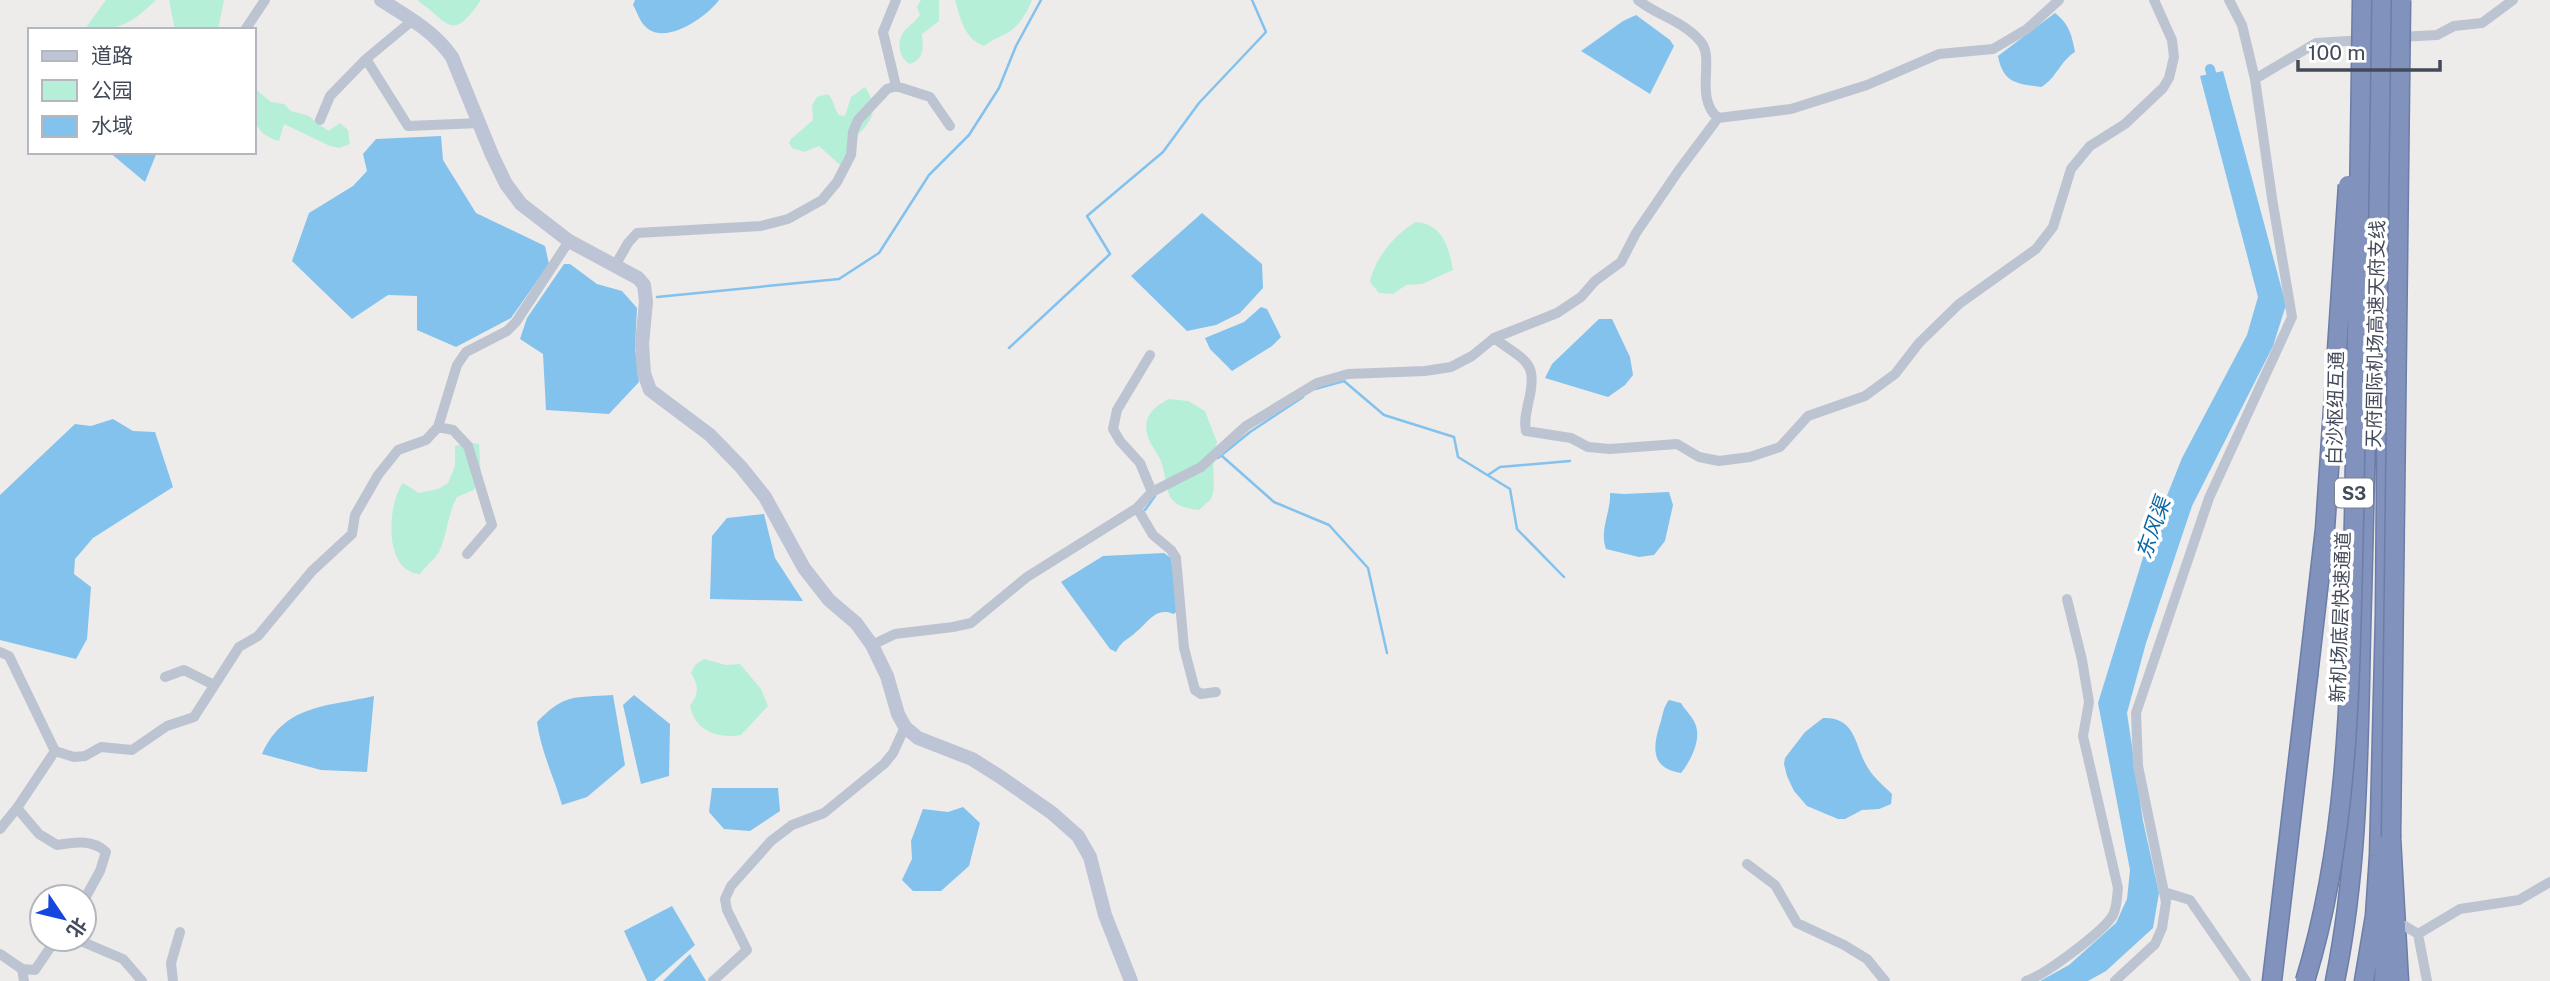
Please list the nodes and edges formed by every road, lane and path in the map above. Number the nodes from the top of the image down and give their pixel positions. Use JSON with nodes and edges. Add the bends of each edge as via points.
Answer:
{"nodes":[{"id":1,"x":265,"y":0,"type":"edge"},
{"id":2,"x":381,"y":0,"type":"edge"},
{"id":3,"x":897,"y":0,"type":"edge"},
{"id":4,"x":1638,"y":0,"type":"edge"},
{"id":5,"x":2059,"y":0,"type":"edge"},
{"id":6,"x":2154,"y":0,"type":"edge"},
{"id":7,"x":2229,"y":0,"type":"edge"},
{"id":8,"x":2361,"y":0,"type":"edge"},
{"id":9,"x":2374,"y":0,"type":"edge"},
{"id":10,"x":2390,"y":0,"type":"edge"},
{"id":11,"x":2401,"y":0,"type":"edge"},
{"id":12,"x":2514,"y":0,"type":"edge"},
{"id":13,"x":413,"y":20,"type":"junction"},
{"id":14,"x":245,"y":28,"type":"edge"},
{"id":15,"x":366,"y":59,"type":"junction"},
{"id":16,"x":2255,"y":79,"type":"junction"},
{"id":17,"x":896,"y":86,"type":"junction"},
{"id":18,"x":1718,"y":118,"type":"junction"},
{"id":19,"x":320,"y":120,"type":"dead end"},
{"id":20,"x":480,"y":123,"type":"junction"},
{"id":21,"x":950,"y":125,"type":"dead end"},
{"id":22,"x":569,"y":241,"type":"junction"},
{"id":23,"x":616,"y":264,"type":"junction"},
{"id":24,"x":1494,"y":338,"type":"junction"},
{"id":25,"x":1150,"y":355,"type":"dead end"},
{"id":26,"x":438,"y":427,"type":"junction"},
{"id":27,"x":1152,"y":492,"type":"junction"},
{"id":28,"x":1137,"y":508,"type":"junction"},
{"id":29,"x":467,"y":554,"type":"dead end"},
{"id":30,"x":2067,"y":599,"type":"dead end"},
{"id":31,"x":872,"y":645,"type":"junction"},
{"id":32,"x":0,"y":652,"type":"edge"},
{"id":33,"x":164,"y":677,"type":"dead end"},
{"id":34,"x":214,"y":685,"type":"junction"},
{"id":35,"x":1216,"y":692,"type":"dead end"},
{"id":36,"x":905,"y":727,"type":"junction"},
{"id":37,"x":55,"y":751,"type":"junction"},
{"id":38,"x":18,"y":808,"type":"junction"},
{"id":39,"x":0,"y":829,"type":"edge"},
{"id":40,"x":2391,"y":837,"type":"junction"},
{"id":41,"x":1746,"y":864,"type":"dead end"},
{"id":42,"x":2550,"y":882,"type":"edge"},
{"id":43,"x":93,"y":883,"type":"edge"},
{"id":44,"x":2164,"y":892,"type":"junction"},
{"id":45,"x":2405,"y":926,"type":"dead end"},
{"id":46,"x":180,"y":932,"type":"dead end"},
{"id":47,"x":2418,"y":934,"type":"junction"},
{"id":48,"x":98,"y":949,"type":"edge"},
{"id":49,"x":47,"y":953,"type":"edge"},
{"id":50,"x":0,"y":954,"type":"edge"},
{"id":51,"x":22,"y":969,"type":"junction"},
{"id":52,"x":24,"y":981,"type":"edge"},
{"id":53,"x":142,"y":981,"type":"edge"},
{"id":54,"x":173,"y":981,"type":"edge"},
{"id":55,"x":713,"y":981,"type":"edge"},
{"id":56,"x":1132,"y":981,"type":"edge"},
{"id":57,"x":1885,"y":981,"type":"edge"},
{"id":58,"x":2026,"y":981,"type":"edge"},
{"id":59,"x":2115,"y":981,"type":"edge"},
{"id":60,"x":2246,"y":981,"type":"edge"},
{"id":61,"x":2272,"y":981,"type":"edge"},
{"id":62,"x":2305,"y":981,"type":"edge"},
{"id":63,"x":2335,"y":981,"type":"edge"},
{"id":64,"x":2364,"y":981,"type":"edge"},
{"id":65,"x":2384,"y":981,"type":"edge"},
{"id":66,"x":2399,"y":981,"type":"edge"},
{"id":67,"x":2427,"y":981,"type":"edge"}],
"edges":[{"from":1,"to":14,"type":"street"},
{"from":2,"to":13,"type":"street"},
{"from":3,"to":17,"type":"street","via":[[883,32]]},
{"from":4,"to":18,"type":"street","via":[[1674,18],[1703,43],[1705,88],[1711,112]]},
{"from":5,"to":18,"type":"street","via":[[2027,29],[1993,49],[1939,54],[1867,85],[1791,108]]},
{"from":6,"to":24,"type":"street","via":[[2172,40],[2169,78],[2125,124],[2090,146],[2071,169],[2053,227],[2035,249],[1959,304],[1895,374],[1865,396],[1808,416],[1780,447],[1718,461],[1699,457],[1677,444],[1610,449],[1526,431],[1532,370]]},
{"from":7,"to":16,"type":"street","via":[[2242,25]]},
{"from":8,"to":61,"type":"highway","bridge":true,"via":[[2325,529]]},
{"from":8,"to":62,"type":"highway","name":"白沙枢纽互通","number":"S3","bridge":true,"via":[[2351,671],[2342,800]]},
{"from":9,"to":63,"type":"highway","name":"新机场底层快速通道","via":[[2371,288],[2355,824]]},
{"from":10,"to":64,"type":"highway","via":[[2379,856]]},
{"from":11,"to":40,"type":"highway","name":"天府国际机场高速天府支线","number":"S3","bridge":true},
{"from":12,"to":16,"type":"street","via":[[2482,23],[2454,26],[2437,35],[2316,43]]},
{"from":13,"to":15,"type":"street"},
{"from":13,"to":20,"type":"street","via":[[431,32],[452,57]]},
{"from":15,"to":19,"type":"street","via":[[330,96]]},
{"from":15,"to":20,"type":"street","via":[[408,126]]},
{"from":16,"to":44,"type":"street","via":[[2292,317],[2209,498],[2136,713],[2138,766]]},
{"from":17,"to":21,"type":"street","via":[[930,97]]},
{"from":17,"to":23,"type":"street","via":[[887,89],[858,120],[851,155],[822,200],[788,219],[761,226],[637,233]]},
{"from":18,"to":24,"type":"street","via":[[1620,262],[1557,313]]},
{"from":20,"to":22,"type":"street","via":[[506,184],[522,205]]},
{"from":22,"to":23,"type":"street"},
{"from":22,"to":26,"type":"street","via":[[516,322],[466,352],[457,365]]},
{"from":23,"to":31,"type":"street","via":[[644,285],[643,373],[650,390],[710,435],[741,467],[765,497],[804,568]]},
{"from":24,"to":27,"type":"street","via":[[1451,367],[1348,374],[1317,383],[1246,426],[1201,467]]},
{"from":25,"to":27,"type":"street","via":[[1117,410],[1113,429],[1140,463]]},
{"from":26,"to":29,"type":"street","via":[[453,430],[468,446],[492,525]]},
{"from":26,"to":34,"type":"street","via":[[426,440],[398,450],[355,514],[352,534],[312,571],[258,636],[239,647]]},
{"from":27,"to":28,"type":"street"},
{"from":28,"to":31,"type":"street","via":[[1027,578],[971,623],[895,634]]},
{"from":28,"to":35,"type":"street","via":[[1153,535],[1176,558],[1184,648],[1195,690]]},
{"from":30,"to":58,"type":"street","via":[[2089,702],[2083,736],[2118,888],[2117,901],[2108,922],[2056,964]]},
{"from":31,"to":36,"type":"street"},
{"from":32,"to":37,"type":"street","via":[[9,656]]},
{"from":33,"to":34,"type":"street","via":[[184,670]]},
{"from":34,"to":37,"type":"street","via":[[194,717],[167,726],[132,750],[101,747],[74,757]]},
{"from":36,"to":55,"type":"street","via":[[884,764],[824,813],[792,825],[771,841],[731,886],[724,899],[726,910],[747,950]]},
{"from":36,"to":56,"type":"street","via":[[918,738],[972,759],[999,776],[1078,836],[1090,857],[1105,915]]},
{"from":37,"to":38,"type":"street"},
{"from":38,"to":39,"type":"street"},
{"from":38,"to":43,"type":"street","via":[[39,834],[57,845],[79,841],[102,848],[106,852]]},
{"from":40,"to":65,"type":"highway","number":"S3"},
{"from":40,"to":66,"type":"highway"},
{"from":41,"to":57,"type":"street","via":[[1775,885],[1797,923],[1867,959]]},
{"from":42,"to":47,"type":"street","via":[[2519,900],[2460,909]]},
{"from":44,"to":59,"type":"street","via":[[2162,928],[2155,944]]},
{"from":44,"to":60,"type":"street","via":[[2190,900]]},
{"from":45,"to":47,"type":"street"},
{"from":46,"to":54,"type":"street","via":[[171,963]]},
{"from":47,"to":67,"type":"street"},
{"from":48,"to":53,"type":"street","via":[[122,959]]},
{"from":49,"to":51,"type":"street","via":[[35,970]]},
{"from":50,"to":51,"type":"street"},
{"from":51,"to":52,"type":"street"}]}
